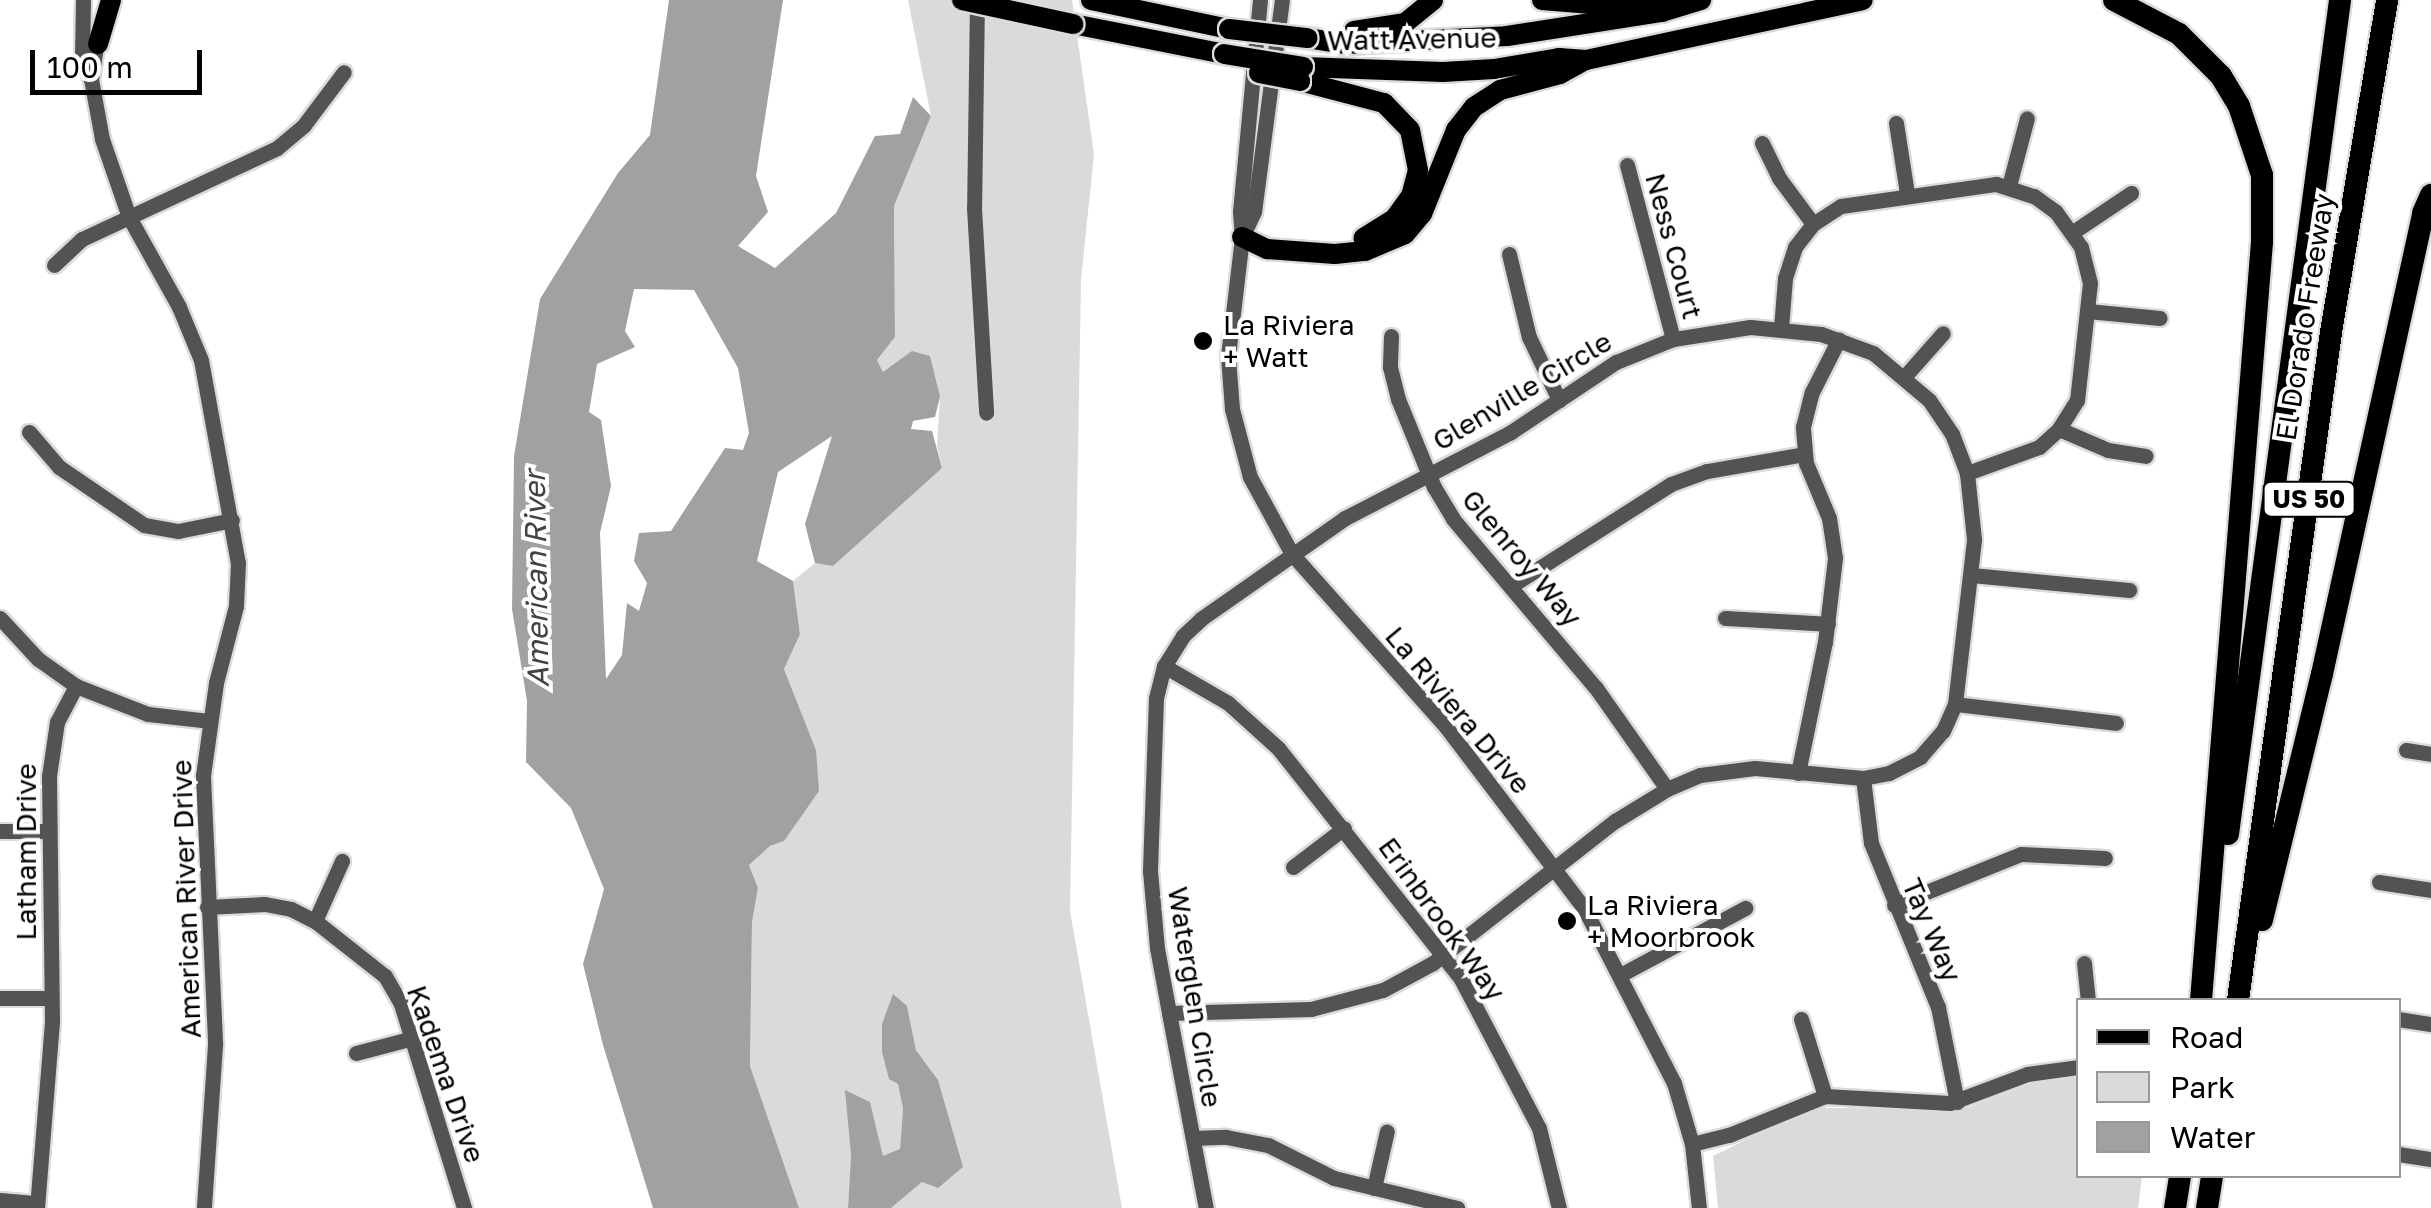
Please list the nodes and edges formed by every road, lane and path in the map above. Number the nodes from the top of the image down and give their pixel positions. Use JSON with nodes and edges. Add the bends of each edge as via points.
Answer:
{"nodes":[{"id":1,"x":83,"y":0,"type":"edge"},
{"id":2,"x":101,"y":0,"type":"edge"},
{"id":3,"x":111,"y":0,"type":"edge"},
{"id":4,"x":962,"y":0,"type":"edge"},
{"id":5,"x":977,"y":0,"type":"edge"},
{"id":6,"x":1091,"y":0,"type":"edge"},
{"id":7,"x":1260,"y":0,"type":"edge"},
{"id":8,"x":1282,"y":0,"type":"edge"},
{"id":9,"x":1433,"y":0,"type":"edge"},
{"id":10,"x":1542,"y":0,"type":"edge"},
{"id":11,"x":1670,"y":0,"type":"edge"},
{"id":12,"x":1701,"y":0,"type":"edge"},
{"id":13,"x":1863,"y":0,"type":"edge"},
{"id":14,"x":2114,"y":0,"type":"edge"},
{"id":15,"x":2340,"y":0,"type":"edge"},
{"id":16,"x":2387,"y":0,"type":"edge"},
{"id":17,"x":1308,"y":38,"type":"junction"},
{"id":18,"x":98,"y":44,"type":"junction"},
{"id":19,"x":1586,"y":60,"type":"junction"},
{"id":20,"x":344,"y":72,"type":"dead end"},
{"id":21,"x":1302,"y":74,"type":"junction"},
{"id":22,"x":91,"y":79,"type":"junction"},
{"id":23,"x":2027,"y":118,"type":"dead end"},
{"id":24,"x":1896,"y":123,"type":"dead end"},
{"id":25,"x":1762,"y":143,"type":"dead end"},
{"id":26,"x":1627,"y":165,"type":"dead end"},
{"id":27,"x":2009,"y":186,"type":"junction"},
{"id":28,"x":1907,"y":193,"type":"junction"},
{"id":29,"x":2131,"y":193,"type":"dead end"},
{"id":30,"x":2431,"y":195,"type":"edge"},
{"id":31,"x":129,"y":218,"type":"junction"},
{"id":32,"x":1813,"y":224,"type":"junction"},
{"id":33,"x":2073,"y":232,"type":"junction"},
{"id":34,"x":1242,"y":237,"type":"junction"},
{"id":35,"x":1510,"y":254,"type":"dead end"},
{"id":36,"x":54,"y":264,"type":"dead end"},
{"id":37,"x":2088,"y":312,"type":"junction"},
{"id":38,"x":2160,"y":318,"type":"dead end"},
{"id":39,"x":1781,"y":328,"type":"junction"},
{"id":40,"x":1943,"y":333,"type":"dead end"},
{"id":41,"x":1391,"y":336,"type":"dead end"},
{"id":42,"x":1673,"y":339,"type":"junction"},
{"id":43,"x":1840,"y":339,"type":"junction"},
{"id":44,"x":1905,"y":376,"type":"junction"},
{"id":45,"x":1559,"y":400,"type":"junction"},
{"id":46,"x":986,"y":413,"type":"dead end"},
{"id":47,"x":2060,"y":430,"type":"junction"},
{"id":48,"x":29,"y":432,"type":"dead end"},
{"id":49,"x":1804,"y":454,"type":"junction"},
{"id":50,"x":2146,"y":456,"type":"dead end"},
{"id":51,"x":1968,"y":473,"type":"junction"},
{"id":52,"x":1429,"y":474,"type":"junction"},
{"id":53,"x":232,"y":520,"type":"junction"},
{"id":54,"x":1292,"y":554,"type":"junction"},
{"id":55,"x":1971,"y":574,"type":"junction"},
{"id":56,"x":1511,"y":586,"type":"junction"},
{"id":57,"x":2129,"y":590,"type":"dead end"},
{"id":58,"x":0,"y":618,"type":"edge"},
{"id":59,"x":1725,"y":618,"type":"dead end"},
{"id":60,"x":1828,"y":624,"type":"junction"},
{"id":61,"x":1164,"y":666,"type":"junction"},
{"id":62,"x":76,"y":686,"type":"junction"},
{"id":63,"x":1955,"y":704,"type":"junction"},
{"id":64,"x":209,"y":720,"type":"junction"},
{"id":65,"x":2116,"y":723,"type":"dead end"},
{"id":66,"x":2406,"y":750,"type":"dead end"},
{"id":67,"x":2431,"y":754,"type":"edge"},
{"id":68,"x":1798,"y":772,"type":"junction"},
{"id":69,"x":1863,"y":778,"type":"junction"},
{"id":70,"x":1667,"y":789,"type":"junction"},
{"id":71,"x":1344,"y":828,"type":"junction"},
{"id":72,"x":47,"y":831,"type":"junction"},
{"id":73,"x":0,"y":832,"type":"edge"},
{"id":74,"x":2105,"y":858,"type":"dead end"},
{"id":75,"x":342,"y":862,"type":"dead end"},
{"id":76,"x":1293,"y":867,"type":"dead end"},
{"id":77,"x":1554,"y":868,"type":"junction"},
{"id":78,"x":2378,"y":882,"type":"dead end"},
{"id":79,"x":2431,"y":890,"type":"edge"},
{"id":80,"x":1894,"y":905,"type":"junction"},
{"id":81,"x":208,"y":907,"type":"junction"},
{"id":82,"x":1745,"y":908,"type":"dead end"},
{"id":83,"x":315,"y":921,"type":"junction"},
{"id":84,"x":1444,"y":955,"type":"junction"},
{"id":85,"x":2084,"y":962,"type":"dead end"},
{"id":86,"x":1622,"y":974,"type":"junction"},
{"id":87,"x":0,"y":998,"type":"edge"},
{"id":88,"x":52,"y":998,"type":"junction"},
{"id":89,"x":2088,"y":998,"type":"edge"},
{"id":90,"x":2203,"y":998,"type":"edge"},
{"id":91,"x":2203,"y":998,"type":"edge"},
{"id":92,"x":2238,"y":998,"type":"edge"},
{"id":93,"x":2239,"y":998,"type":"edge"},
{"id":94,"x":1169,"y":1013,"type":"junction"},
{"id":95,"x":2401,"y":1019,"type":"edge"},
{"id":96,"x":1801,"y":1020,"type":"dead end"},
{"id":97,"x":2431,"y":1024,"type":"edge"},
{"id":98,"x":409,"y":1039,"type":"junction"},
{"id":99,"x":356,"y":1053,"type":"dead end"},
{"id":100,"x":2076,"y":1067,"type":"edge"},
{"id":101,"x":1826,"y":1096,"type":"junction"},
{"id":102,"x":1957,"y":1102,"type":"junction"},
{"id":103,"x":1387,"y":1132,"type":"dead end"},
{"id":104,"x":1193,"y":1138,"type":"junction"},
{"id":105,"x":1692,"y":1144,"type":"junction"},
{"id":106,"x":2401,"y":1154,"type":"edge"},
{"id":107,"x":2431,"y":1159,"type":"edge"},
{"id":108,"x":2180,"y":1178,"type":"edge"},
{"id":109,"x":2212,"y":1178,"type":"edge"},
{"id":110,"x":1374,"y":1188,"type":"junction"},
{"id":111,"x":0,"y":1200,"type":"edge"},
{"id":112,"x":37,"y":1206,"type":"edge"},
{"id":113,"x":204,"y":1208,"type":"edge"},
{"id":114,"x":464,"y":1208,"type":"edge"},
{"id":115,"x":1206,"y":1208,"type":"edge"},
{"id":116,"x":1457,"y":1208,"type":"edge"},
{"id":117,"x":1558,"y":1208,"type":"edge"},
{"id":118,"x":1700,"y":1208,"type":"edge"},
{"id":119,"x":2175,"y":1208,"type":"edge"},
{"id":120,"x":2207,"y":1208,"type":"edge"}],
"edges":[{"from":1,"to":22,"type":"street","name":"American River Drive","via":[[82,58]]},
{"from":2,"to":18,"type":"street","name":"American River Drive"},
{"from":3,"to":18,"type":"main road"},
{"from":4,"to":21,"type":"main road","bridge":true},
{"from":5,"to":46,"type":"street","via":[[974,208]]},
{"from":6,"to":17,"type":"main road","name":"Watt Avenue","bridge":true},
{"from":7,"to":34,"type":"street","name":"La Riviera Drive"},
{"from":8,"to":34,"type":"street","name":"La Riviera Drive","via":[[1254,212]]},
{"from":9,"to":17,"type":"main road","via":[[1405,23]]},
{"from":10,"to":11,"type":"main road"},
{"from":12,"to":17,"type":"main road","name":"Watt Avenue","via":[[1508,36],[1346,44]]},
{"from":13,"to":19,"type":"main road","name":"Watt Avenue"},
{"from":14,"to":90,"type":"highway","via":[[2180,34],[2221,76],[2254,141],[2262,175]]},
{"from":15,"to":91,"type":"highway","name":"El Dorado Freeway","number":"US 50"},
{"from":16,"to":92,"type":"highway","name":"El Dorado Freeway","number":"US 50","via":[[2331,332]]},
{"from":18,"to":22,"type":"street","name":"American River Drive"},
{"from":19,"to":21,"type":"main road","name":"Watt Avenue"},
{"from":19,"to":34,"type":"main road","via":[[1500,90],[1474,107],[1456,130],[1422,214],[1405,234],[1365,251],[1335,254],[1267,249]]},
{"from":20,"to":31,"type":"street","via":[[304,125],[277,148]]},
{"from":21,"to":34,"type":"main road","via":[[1384,104],[1398,116],[1416,150],[1416,184],[1404,209],[1372,236],[1328,243]]},
{"from":22,"to":31,"type":"street","name":"American River Drive","via":[[102,139]]},
{"from":23,"to":27,"type":"street"},
{"from":24,"to":28,"type":"street"},
{"from":25,"to":32,"type":"street"},
{"from":26,"to":42,"type":"street","name":"Ness Court"},
{"from":27,"to":28,"type":"street","via":[[1978,183]]},
{"from":27,"to":33,"type":"street","via":[[2042,201]]},
{"from":28,"to":32,"type":"street","via":[[1841,206]]},
{"from":29,"to":33,"type":"street"},
{"from":30,"to":93,"type":"highway","via":[[2278,864]]},
{"from":31,"to":36,"type":"street","via":[[74,244]]},
{"from":31,"to":53,"type":"street","name":"American River Drive","via":[[201,360]]},
{"from":32,"to":39,"type":"street","via":[[1788,262]]},
{"from":33,"to":37,"type":"street","via":[[2087,264]]},
{"from":34,"to":54,"type":"street","name":"La Riviera Drive","via":[[1228,357],[1232,409],[1257,494]]},
{"from":35,"to":45,"type":"street","via":[[1529,336]]},
{"from":37,"to":38,"type":"street"},
{"from":37,"to":47,"type":"street","via":[[2076,400]]},
{"from":39,"to":42,"type":"street","name":"Glenville Circle"},
{"from":39,"to":43,"type":"street","name":"Glenville Circle"},
{"from":40,"to":44,"type":"street"},
{"from":41,"to":52,"type":"street","name":"Glenroy Way","via":[[1392,382]]},
{"from":42,"to":45,"type":"street","name":"Glenville Circle","via":[[1616,362]]},
{"from":43,"to":44,"type":"street","name":"Glenville Circle"},
{"from":43,"to":49,"type":"street","via":[[1809,400]]},
{"from":44,"to":51,"type":"street","name":"Glenville Circle","via":[[1941,416]]},
{"from":45,"to":52,"type":"street","name":"Glenville Circle"},
{"from":47,"to":50,"type":"street","via":[[2108,450]]},
{"from":47,"to":51,"type":"street","via":[[2023,454]]},
{"from":48,"to":53,"type":"street","via":[[59,468],[144,526],[178,531]]},
{"from":49,"to":56,"type":"street","via":[[1671,484]]},
{"from":49,"to":60,"type":"street","via":[[1834,538]]},
{"from":51,"to":55,"type":"street","name":"Glenville Circle","via":[[1975,518]]},
{"from":52,"to":54,"type":"street","name":"Glenville Circle"},
{"from":52,"to":56,"type":"street","name":"Glenroy Way","via":[[1453,519]]},
{"from":53,"to":64,"type":"street","name":"American River Drive","via":[[236,606]]},
{"from":54,"to":61,"type":"street","name":"Waterglen Circle","via":[[1194,624]]},
{"from":54,"to":77,"type":"street","name":"La Riviera Drive","via":[[1446,728]]},
{"from":55,"to":57,"type":"street"},
{"from":55,"to":63,"type":"street","name":"Glenville Circle"},
{"from":56,"to":70,"type":"street","name":"Glenroy Way","via":[[1596,688]]},
{"from":58,"to":62,"type":"street","via":[[38,659]]},
{"from":59,"to":60,"type":"street"},
{"from":60,"to":68,"type":"street"},
{"from":61,"to":71,"type":"street","name":"Erinbrook Way","via":[[1248,720]]},
{"from":61,"to":94,"type":"street","name":"Waterglen Circle","via":[[1156,698],[1150,871]]},
{"from":62,"to":64,"type":"street","via":[[148,714]]},
{"from":62,"to":72,"type":"street","name":"Latham Drive","via":[[52,740]]},
{"from":63,"to":65,"type":"street"},
{"from":63,"to":69,"type":"street","name":"Glenville Circle","via":[[1920,757]]},
{"from":64,"to":81,"type":"street","name":"American River Drive","via":[[203,814]]},
{"from":66,"to":67,"type":"street"},
{"from":68,"to":69,"type":"street","name":"Glenville Circle"},
{"from":68,"to":70,"type":"street","name":"Glenville Circle","via":[[1718,771]]},
{"from":69,"to":80,"type":"street","name":"Tay Way","via":[[1871,843]]},
{"from":70,"to":77,"type":"street","name":"Glenville Circle"},
{"from":71,"to":76,"type":"street","name":"Erinbrook Way"},
{"from":71,"to":84,"type":"street","name":"Erinbrook Way"},
{"from":72,"to":73,"type":"street"},
{"from":72,"to":88,"type":"street","name":"Latham Drive"},
{"from":74,"to":80,"type":"street","via":[[2021,854]]},
{"from":75,"to":83,"type":"street"},
{"from":77,"to":84,"type":"street","name":"Glenville Circle"},
{"from":77,"to":86,"type":"street","name":"La Riviera Drive"},
{"from":78,"to":79,"type":"street"},
{"from":80,"to":102,"type":"street","name":"Tay Way","via":[[1938,1008]]},
{"from":81,"to":83,"type":"street","name":"Kadema Drive","via":[[265,904]]},
{"from":81,"to":113,"type":"street","name":"American River Drive","via":[[215,1074]]},
{"from":82,"to":86,"type":"street"},
{"from":83,"to":98,"type":"street","name":"Kadema Drive","via":[[385,976]]},
{"from":84,"to":94,"type":"street","name":"Glenville Circle","via":[[1396,984],[1338,1004]]},
{"from":84,"to":117,"type":"street","name":"Erinbrook Way","via":[[1524,1095],[1547,1152]]},
{"from":85,"to":89,"type":"street"},
{"from":86,"to":105,"type":"street","name":"La Riviera Drive","via":[[1668,1066]]},
{"from":87,"to":88,"type":"street"},
{"from":88,"to":112,"type":"street","name":"Latham Drive"},
{"from":94,"to":104,"type":"street","name":"Waterglen Circle"},
{"from":95,"to":97,"type":"street"},
{"from":96,"to":101,"type":"street"},
{"from":98,"to":99,"type":"street"},
{"from":98,"to":114,"type":"street","name":"Kadema Drive"},
{"from":100,"to":102,"type":"street","via":[[2027,1074]]},
{"from":101,"to":102,"type":"street"},
{"from":101,"to":105,"type":"street"},
{"from":103,"to":110,"type":"street"},
{"from":104,"to":110,"type":"street","via":[[1268,1144],[1334,1178]]},
{"from":104,"to":115,"type":"street","name":"Waterglen Circle"},
{"from":105,"to":118,"type":"street","name":"La Riviera Drive"},
{"from":106,"to":107,"type":"street"},
{"from":108,"to":119,"type":"highway"},
{"from":109,"to":120,"type":"highway"},
{"from":110,"to":116,"type":"street"},
{"from":111,"to":112,"type":"street","name":"Latham Drive"}]}
